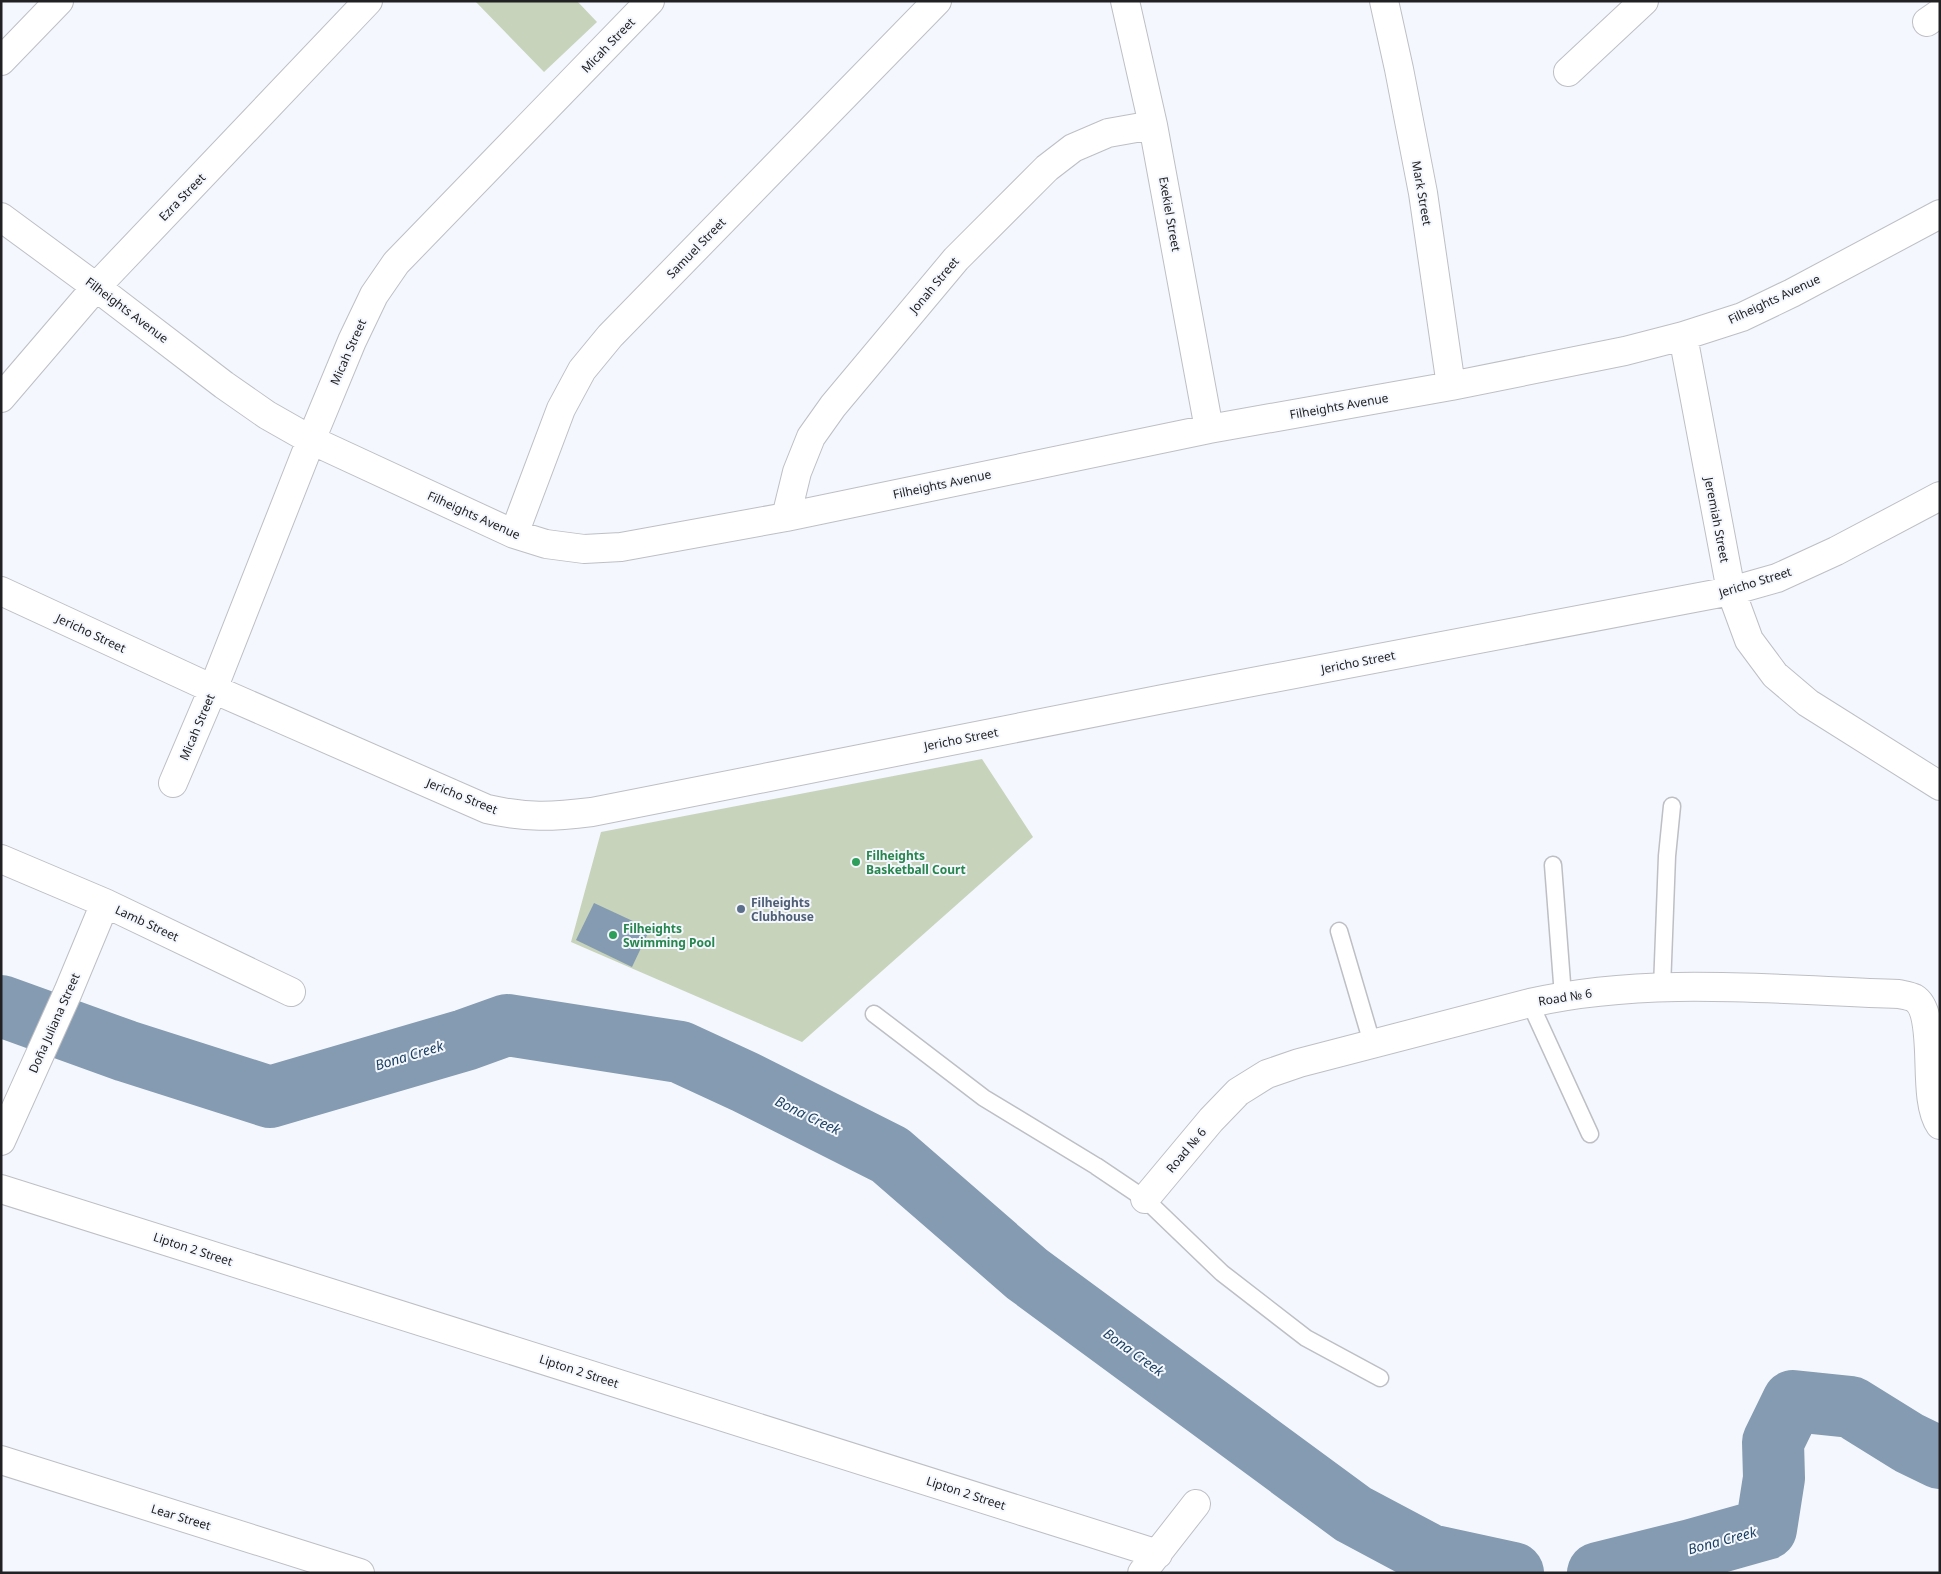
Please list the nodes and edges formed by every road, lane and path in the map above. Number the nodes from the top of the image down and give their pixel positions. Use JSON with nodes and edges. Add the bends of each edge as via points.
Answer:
{"nodes":[{"id":1,"x":59,"y":1,"type":"edge"},
{"id":2,"x":368,"y":1,"type":"edge"},
{"id":3,"x":650,"y":1,"type":"edge"},
{"id":4,"x":937,"y":1,"type":"edge"},
{"id":5,"x":1124,"y":1,"type":"edge"},
{"id":6,"x":1384,"y":1,"type":"edge"},
{"id":7,"x":1644,"y":1,"type":"edge"},
{"id":8,"x":1,"y":60,"type":"edge"},
{"id":9,"x":1568,"y":72,"type":"dead end"},
{"id":10,"x":1153,"y":125,"type":"junction"},
{"id":11,"x":1940,"y":214,"type":"edge"},
{"id":12,"x":1,"y":218,"type":"edge"},
{"id":13,"x":96,"y":287,"type":"junction"},
{"id":14,"x":1683,"y":336,"type":"junction"},
{"id":15,"x":1451,"y":386,"type":"junction"},
{"id":16,"x":1,"y":398,"type":"edge"},
{"id":17,"x":1209,"y":429,"type":"junction"},
{"id":18,"x":311,"y":440,"type":"junction"},
{"id":19,"x":1940,"y":496,"type":"edge"},
{"id":20,"x":786,"y":517,"type":"junction"},
{"id":21,"x":514,"y":534,"type":"junction"},
{"id":22,"x":1,"y":591,"type":"edge"},
{"id":23,"x":1731,"y":591,"type":"junction"},
{"id":24,"x":213,"y":689,"type":"junction"},
{"id":25,"x":173,"y":783,"type":"dead end"},
{"id":26,"x":1940,"y":786,"type":"edge"},
{"id":27,"x":1672,"y":806,"type":"dead end"},
{"id":28,"x":1,"y":859,"type":"edge"},
{"id":29,"x":1553,"y":864,"type":"dead end"},
{"id":30,"x":105,"y":903,"type":"junction"},
{"id":31,"x":1340,"y":931,"type":"dead end"},
{"id":32,"x":1662,"y":988,"type":"junction"},
{"id":33,"x":291,"y":992,"type":"dead end"},
{"id":34,"x":1563,"y":996,"type":"junction"},
{"id":35,"x":1530,"y":1003,"type":"junction"},
{"id":36,"x":874,"y":1014,"type":"dead end"},
{"id":37,"x":1372,"y":1043,"type":"junction"},
{"id":38,"x":1940,"y":1125,"type":"edge"},
{"id":39,"x":1590,"y":1134,"type":"dead end"},
{"id":40,"x":1,"y":1141,"type":"edge"},
{"id":41,"x":1,"y":1189,"type":"edge"},
{"id":42,"x":1145,"y":1198,"type":"junction"},
{"id":43,"x":1380,"y":1378,"type":"dead end"},
{"id":44,"x":1,"y":1460,"type":"edge"},
{"id":45,"x":1196,"y":1504,"type":"dead end"},
{"id":46,"x":1150,"y":1563,"type":"edge"},
{"id":47,"x":360,"y":1573,"type":"edge"}],
"edges":[{"from":1,"to":8,"type":"street"},
{"from":2,"to":13,"type":"street","name":"Ezra Street"},
{"from":3,"to":18,"type":"street","name":"Micah Street","via":[[396,263],[370,303]]},
{"from":4,"to":21,"type":"street","name":"Samuel Street","via":[[610,336],[582,370],[561,409]]},
{"from":5,"to":10,"type":"street","name":"Exekiel Street"},
{"from":6,"to":15,"type":"street","name":"Mark Street","via":[[1423,192]]},
{"from":7,"to":9,"type":"street"},
{"from":10,"to":17,"type":"street","name":"Exekiel Street"},
{"from":10,"to":20,"type":"street","name":"Jonah Street","via":[[1108,133],[1073,148],[1047,168],[956,259],[833,406],[811,437],[797,472]]},
{"from":11,"to":14,"type":"street","name":"Filheights Avenue","via":[[1742,317]]},
{"from":12,"to":13,"type":"street","name":"Filheights Avenue"},
{"from":13,"to":16,"type":"street","name":"Ezra Street"},
{"from":13,"to":18,"type":"street","name":"Filheights Avenue","via":[[267,415]]},
{"from":14,"to":15,"type":"street","name":"Filheights Avenue"},
{"from":14,"to":23,"type":"street","name":"Jeremiah Street"},
{"from":15,"to":17,"type":"street","name":"Filheights Avenue"},
{"from":17,"to":20,"type":"street","name":"Filheights Avenue"},
{"from":18,"to":21,"type":"street","name":"Filheights Avenue"},
{"from":18,"to":24,"type":"street","name":"Micah Street"},
{"from":19,"to":23,"type":"street","name":"Jericho Street","via":[[1777,578]]},
{"from":20,"to":21,"type":"street","name":"Filheights Avenue","via":[[621,547],[584,549],[546,544]]},
{"from":22,"to":24,"type":"street","name":"Jericho Street"},
{"from":23,"to":24,"type":"street","name":"Jericho Street","via":[[592,812],[552,817],[515,815],[487,809]]},
{"from":23,"to":26,"type":"street","name":"Jeremiah Street","via":[[1749,640],[1775,675],[1808,703]]},
{"from":24,"to":25,"type":"street","name":"Micah Street"},
{"from":27,"to":32,"type":"lane"},
{"from":28,"to":30,"type":"street","name":"Lamb Street"},
{"from":29,"to":34,"type":"lane"},
{"from":30,"to":33,"type":"street","name":"Lamb Street"},
{"from":30,"to":40,"type":"street","name":"Doña Juliana Street"},
{"from":31,"to":37,"type":"lane"},
{"from":32,"to":34,"type":"street","name":"Road № 6"},
{"from":32,"to":38,"type":"street","name":"Road № 6","via":[[1899,994],[1914,998],[1923,1007],[1927,1021],[1932,1106]]},
{"from":34,"to":35,"type":"street","name":"Road № 6"},
{"from":35,"to":37,"type":"street","name":"Road № 6"},
{"from":35,"to":39,"type":"lane"},
{"from":36,"to":42,"type":"lane","via":[[984,1098]]},
{"from":37,"to":42,"type":"street","name":"Road № 6","via":[[1267,1074],[1238,1092]]},
{"from":41,"to":46,"type":"street","name":"Lipton 2 Street"},
{"from":42,"to":43,"type":"lane","via":[[1222,1273],[1306,1338]]},
{"from":44,"to":47,"type":"street","name":"Lear Street"},
{"from":45,"to":46,"type":"street"}]}
